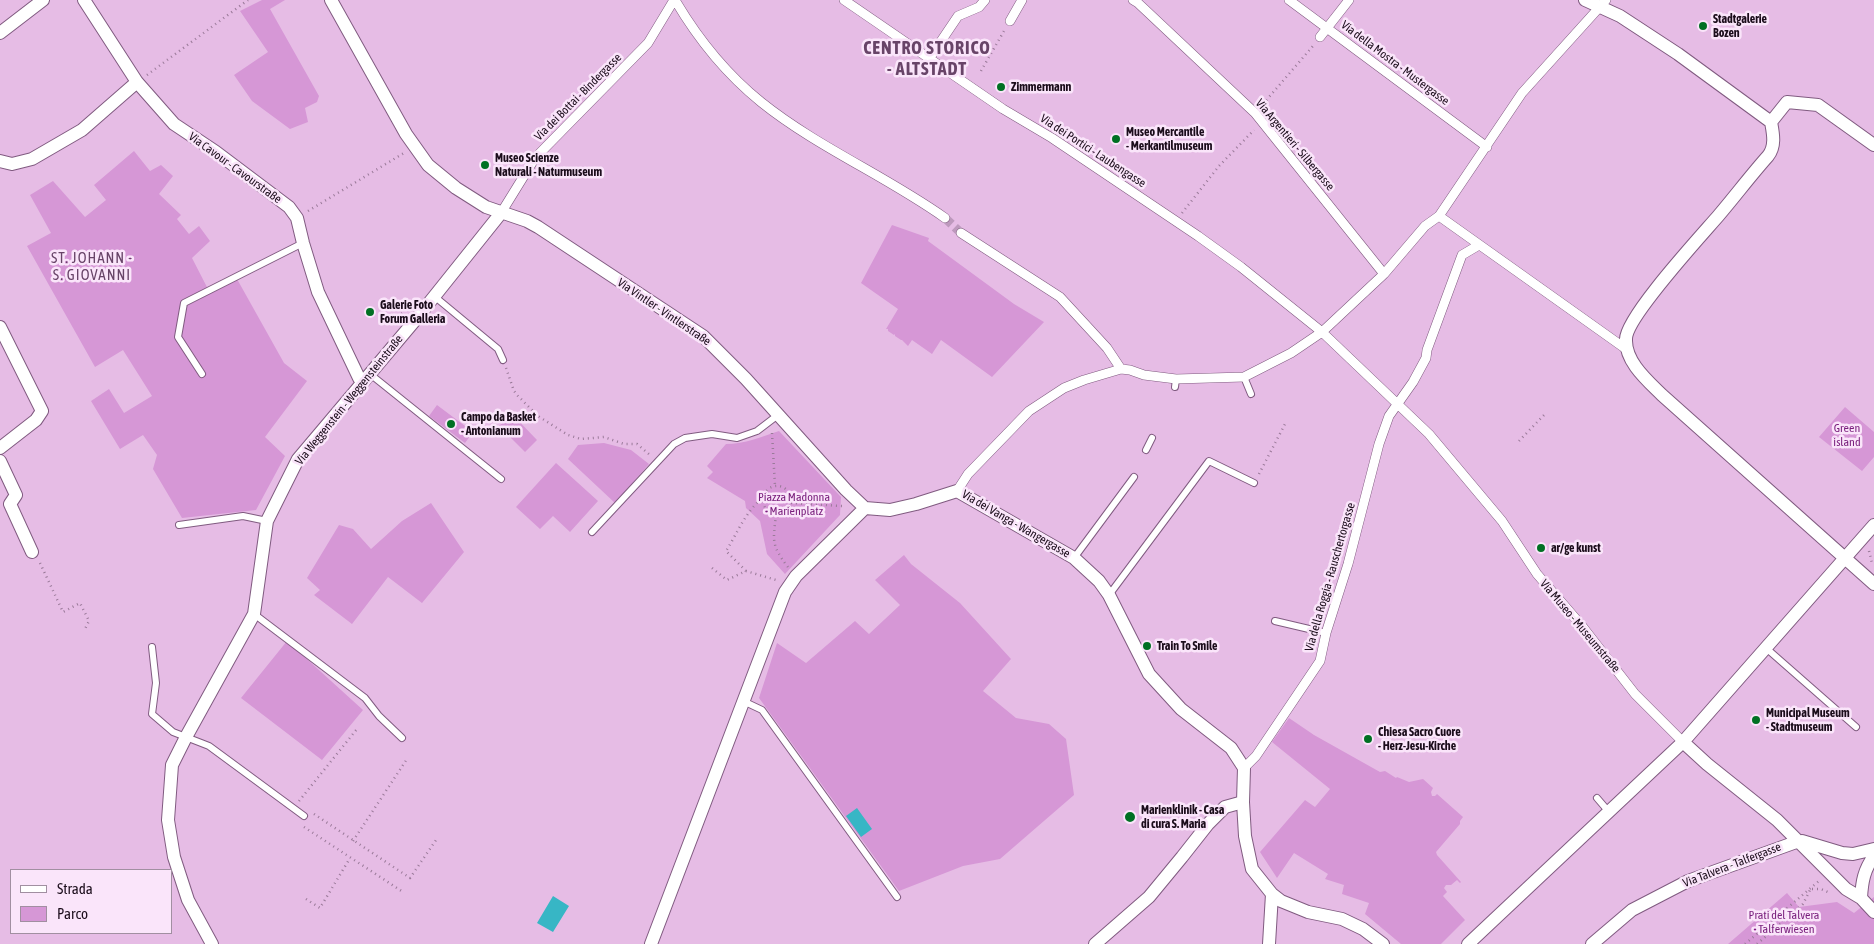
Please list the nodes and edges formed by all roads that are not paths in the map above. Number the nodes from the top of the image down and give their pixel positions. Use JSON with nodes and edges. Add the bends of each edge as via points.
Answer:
{"nodes":[{"id":1,"x":43,"y":0,"type":"edge"},
{"id":2,"x":84,"y":0,"type":"edge"},
{"id":3,"x":330,"y":0,"type":"edge"},
{"id":4,"x":674,"y":0,"type":"edge"},
{"id":5,"x":844,"y":0,"type":"edge"},
{"id":6,"x":986,"y":0,"type":"edge"},
{"id":7,"x":1022,"y":0,"type":"edge"},
{"id":8,"x":1289,"y":0,"type":"edge"},
{"id":9,"x":1350,"y":0,"type":"edge"},
{"id":10,"x":1585,"y":0,"type":"edge"},
{"id":11,"x":1137,"y":1,"type":"edge"},
{"id":12,"x":1603,"y":4,"type":"edge"},
{"id":13,"x":1010,"y":21,"type":"road end"},
{"id":14,"x":1327,"y":28,"type":"junction"},
{"id":15,"x":0,"y":33,"type":"edge"},
{"id":16,"x":1320,"y":37,"type":"road end"},
{"id":17,"x":929,"y":59,"type":"junction"},
{"id":18,"x":137,"y":82,"type":"junction"},
{"id":19,"x":1771,"y":122,"type":"junction"},
{"id":20,"x":1874,"y":145,"type":"edge"},
{"id":21,"x":1486,"y":147,"type":"junction"},
{"id":22,"x":0,"y":161,"type":"edge"},
{"id":23,"x":501,"y":213,"type":"junction"},
{"id":24,"x":1439,"y":216,"type":"junction"},
{"id":25,"x":945,"y":218,"type":"tunnel mouth"},
{"id":26,"x":961,"y":233,"type":"tunnel mouth"},
{"id":27,"x":303,"y":243,"type":"junction"},
{"id":28,"x":1479,"y":246,"type":"junction"},
{"id":29,"x":1384,"y":274,"type":"junction"},
{"id":30,"x":434,"y":296,"type":"junction"},
{"id":31,"x":0,"y":327,"type":"edge"},
{"id":32,"x":1322,"y":332,"type":"junction"},
{"id":33,"x":1626,"y":348,"type":"junction"},
{"id":34,"x":503,"y":360,"type":"road end"},
{"id":35,"x":1121,"y":368,"type":"junction"},
{"id":36,"x":202,"y":374,"type":"dead end"},
{"id":37,"x":1244,"y":377,"type":"junction"},
{"id":38,"x":367,"y":378,"type":"junction"},
{"id":39,"x":1251,"y":394,"type":"dead end"},
{"id":40,"x":1397,"y":404,"type":"junction"},
{"id":41,"x":778,"y":415,"type":"junction"},
{"id":42,"x":1152,"y":438,"type":"dead end"},
{"id":43,"x":0,"y":448,"type":"edge"},
{"id":44,"x":1146,"y":450,"type":"dead end"},
{"id":45,"x":0,"y":461,"type":"edge"},
{"id":46,"x":1134,"y":477,"type":"dead end"},
{"id":47,"x":501,"y":479,"type":"dead end"},
{"id":48,"x":1254,"y":483,"type":"road end"},
{"id":49,"x":957,"y":491,"type":"junction"},
{"id":50,"x":865,"y":508,"type":"junction"},
{"id":51,"x":267,"y":521,"type":"junction"},
{"id":52,"x":180,"y":525,"type":"dead end"},
{"id":53,"x":1874,"y":525,"type":"edge"},
{"id":54,"x":592,"y":532,"type":"dead end"},
{"id":55,"x":32,"y":552,"type":"road end"},
{"id":56,"x":1074,"y":558,"type":"junction"},
{"id":57,"x":1844,"y":559,"type":"junction"},
{"id":58,"x":1874,"y":584,"type":"edge"},
{"id":59,"x":1109,"y":595,"type":"junction"},
{"id":60,"x":254,"y":614,"type":"junction"},
{"id":61,"x":1275,"y":621,"type":"dead end"},
{"id":62,"x":1326,"y":633,"type":"junction"},
{"id":63,"x":152,"y":647,"type":"dead end"},
{"id":64,"x":1766,"y":648,"type":"junction"},
{"id":65,"x":743,"y":701,"type":"junction"},
{"id":66,"x":1856,"y":727,"type":"dead end"},
{"id":67,"x":186,"y":737,"type":"junction"},
{"id":68,"x":402,"y":738,"type":"dead end"},
{"id":69,"x":1683,"y":742,"type":"junction"},
{"id":70,"x":1244,"y":768,"type":"junction"},
{"id":71,"x":1596,"y":798,"type":"dead end"},
{"id":72,"x":1243,"y":802,"type":"junction"},
{"id":73,"x":1608,"y":812,"type":"junction"},
{"id":74,"x":304,"y":816,"type":"road end"},
{"id":75,"x":1799,"y":840,"type":"junction"},
{"id":76,"x":1874,"y":849,"type":"edge"},
{"id":77,"x":1874,"y":856,"type":"edge"},
{"id":78,"x":1272,"y":894,"type":"junction"},
{"id":79,"x":897,"y":896,"type":"dead end"},
{"id":80,"x":1867,"y":904,"type":"edge"},
{"id":81,"x":212,"y":944,"type":"edge"},
{"id":82,"x":651,"y":944,"type":"edge"},
{"id":83,"x":1095,"y":944,"type":"edge"},
{"id":84,"x":1269,"y":944,"type":"edge"},
{"id":85,"x":1383,"y":944,"type":"edge"},
{"id":86,"x":1468,"y":944,"type":"edge"},
{"id":87,"x":1592,"y":944,"type":"edge"}],
"edges":[{"from":1,"to":15,"type":"street"},
{"from":2,"to":18,"type":"street","name":"Via Cavour - Cavourstraße"},
{"from":3,"to":23,"type":"street","name":"Via Vintler - Vintlerstraße","via":[[414,148],[440,176],[473,199]]},
{"from":4,"to":23,"type":"street","name":"Via dei Bottai - Bindergasse","via":[[648,43],[535,158]]},
{"from":4,"to":25,"type":"street","via":[[704,44],[761,102]]},
{"from":5,"to":17,"type":"street","name":"Via dei Portici - Laubengasse"},
{"from":6,"to":17,"type":"street","via":[[979,7],[958,16]]},
{"from":7,"to":13,"type":"street"},
{"from":8,"to":14,"type":"street","name":"Via della Mostra - Mustergasse"},
{"from":9,"to":14,"type":"street"},
{"from":10,"to":12,"type":"street"},
{"from":11,"to":29,"type":"street","name":"Via Argentieri - Silbergasse","via":[[1255,113]]},
{"from":12,"to":19,"type":"street"},
{"from":12,"to":21,"type":"street","via":[[1522,93]]},
{"from":14,"to":16,"type":"street"},
{"from":14,"to":21,"type":"street","name":"Via della Mostra - Mustergasse"},
{"from":17,"to":32,"type":"street","name":"Via dei Portici - Laubengasse","via":[[1198,236]]},
{"from":18,"to":22,"type":"street","via":[[82,130],[32,159],[12,164]]},
{"from":18,"to":27,"type":"street","name":"Via Cavour - Cavourstraße","via":[[174,124],[288,207],[297,218]]},
{"from":19,"to":20,"type":"street","via":[[1787,102],[1818,105]]},
{"from":19,"to":33,"type":"street","via":[[1774,137],[1771,152],[1632,321],[1625,337]]},
{"from":21,"to":24,"type":"street"},
{"from":23,"to":30,"type":"street","name":"Via Weggenstein - Weggensteinstraße"},
{"from":23,"to":41,"type":"street","name":"Via Vintler - Vintlerstraße","via":[[538,227],[689,326],[718,350]]},
{"from":24,"to":28,"type":"street"},
{"from":24,"to":29,"type":"street","via":[[1425,226]]},
{"from":26,"to":35,"type":"street","via":[[1060,297],[1108,348]]},
{"from":27,"to":36,"type":"lane","via":[[184,303],[178,337]]},
{"from":27,"to":38,"type":"street","via":[[318,292],[359,378]]},
{"from":28,"to":33,"type":"street"},
{"from":28,"to":40,"type":"street","name":"Via della Roggia - Rauschertorgasse","via":[[1462,255],[1426,358],[1414,382]]},
{"from":29,"to":32,"type":"street"},
{"from":30,"to":34,"type":"lane","via":[[498,349]]},
{"from":30,"to":38,"type":"street","name":"Via Weggenstein - Weggensteinstraße"},
{"from":31,"to":43,"type":"street","via":[[42,410],[36,420]]},
{"from":32,"to":37,"type":"street","via":[[1292,353]]},
{"from":32,"to":40,"type":"street","name":"Via Museo - Museumstraße"},
{"from":33,"to":57,"type":"street","via":[[1639,372],[1662,395]]},
{"from":35,"to":37,"type":"street","via":[[1176,383]]},
{"from":35,"to":49,"type":"street","via":[[1064,388],[1029,410],[968,474]]},
{"from":37,"to":39,"type":"lane"},
{"from":38,"to":47,"type":"lane"},
{"from":38,"to":51,"type":"street","name":"Via Weggenstein - Weggensteinstraße","via":[[298,460]]},
{"from":40,"to":62,"type":"street","name":"Via della Roggia - Rauschertorgasse","via":[[1379,444],[1348,564]]},
{"from":40,"to":69,"type":"street","name":"Via Museo - Museumstraße","via":[[1429,434],[1470,481],[1502,521],[1537,574],[1635,694]]},
{"from":41,"to":50,"type":"street","name":"Via Vintler - Vintlerstraße"},
{"from":41,"to":54,"type":"lane","via":[[757,431],[737,438],[712,434],[685,438],[674,444]]},
{"from":42,"to":44,"type":"lane"},
{"from":45,"to":55,"type":"street","via":[[16,495],[10,504]]},
{"from":46,"to":56,"type":"lane"},
{"from":48,"to":59,"type":"lane","via":[[1209,461]]},
{"from":49,"to":50,"type":"street","name":"Via dei Vanga - Wangergasse","via":[[890,510]]},
{"from":49,"to":56,"type":"street","name":"Via dei Vanga - Wangergasse"},
{"from":50,"to":65,"type":"street","via":[[788,587]]},
{"from":51,"to":52,"type":"lane","via":[[243,516]]},
{"from":51,"to":60,"type":"street","name":"Via Weggenstein - Weggensteinstraße"},
{"from":53,"to":57,"type":"street"},
{"from":56,"to":59,"type":"street","name":"Via dei Vanga - Wangergasse","via":[[1100,581]]},
{"from":57,"to":58,"type":"street"},
{"from":57,"to":64,"type":"street"},
{"from":59,"to":70,"type":"street","name":"Via dei Vanga - Wangergasse","via":[[1149,674],[1182,710],[1231,748]]},
{"from":60,"to":67,"type":"street","name":"Via Weggenstein - Weggensteinstraße"},
{"from":60,"to":68,"type":"lane","via":[[365,698]]},
{"from":61,"to":62,"type":"lane"},
{"from":62,"to":70,"type":"street","name":"Via della Roggia - Rauschertorgasse","via":[[1320,661],[1256,756]]},
{"from":63,"to":67,"type":"lane","via":[[156,683],[152,714],[174,732]]},
{"from":64,"to":66,"type":"lane"},
{"from":64,"to":69,"type":"street"},
{"from":65,"to":79,"type":"lane","via":[[762,710]]},
{"from":65,"to":82,"type":"street"},
{"from":67,"to":74,"type":"lane","via":[[209,746]]},
{"from":67,"to":81,"type":"street","name":"Via Weggenstein - Weggensteinstraße","via":[[172,765],[168,820],[174,857],[188,900]]},
{"from":69,"to":73,"type":"street"},
{"from":69,"to":75,"type":"street","name":"Via Museo - Museumstraße"},
{"from":70,"to":72,"type":"street"},
{"from":71,"to":73,"type":"lane"},
{"from":72,"to":78,"type":"street","via":[[1245,836],[1252,869]]},
{"from":72,"to":83,"type":"street","via":[[1226,807],[1208,824],[1149,896]]},
{"from":73,"to":86,"type":"street"},
{"from":75,"to":76,"type":"street","via":[[1842,853]]},
{"from":75,"to":80,"type":"street","name":"Via Museo - Museumstraße","via":[[1846,889]]},
{"from":75,"to":87,"type":"street","name":"Via Talvera - Talfergasse","via":[[1688,881],[1632,910]]},
{"from":77,"to":80,"type":"street","via":[[1866,867],[1862,882]]},
{"from":78,"to":84,"type":"street"},
{"from":78,"to":85,"type":"street","via":[[1308,912],[1342,919],[1362,928]]}]}
